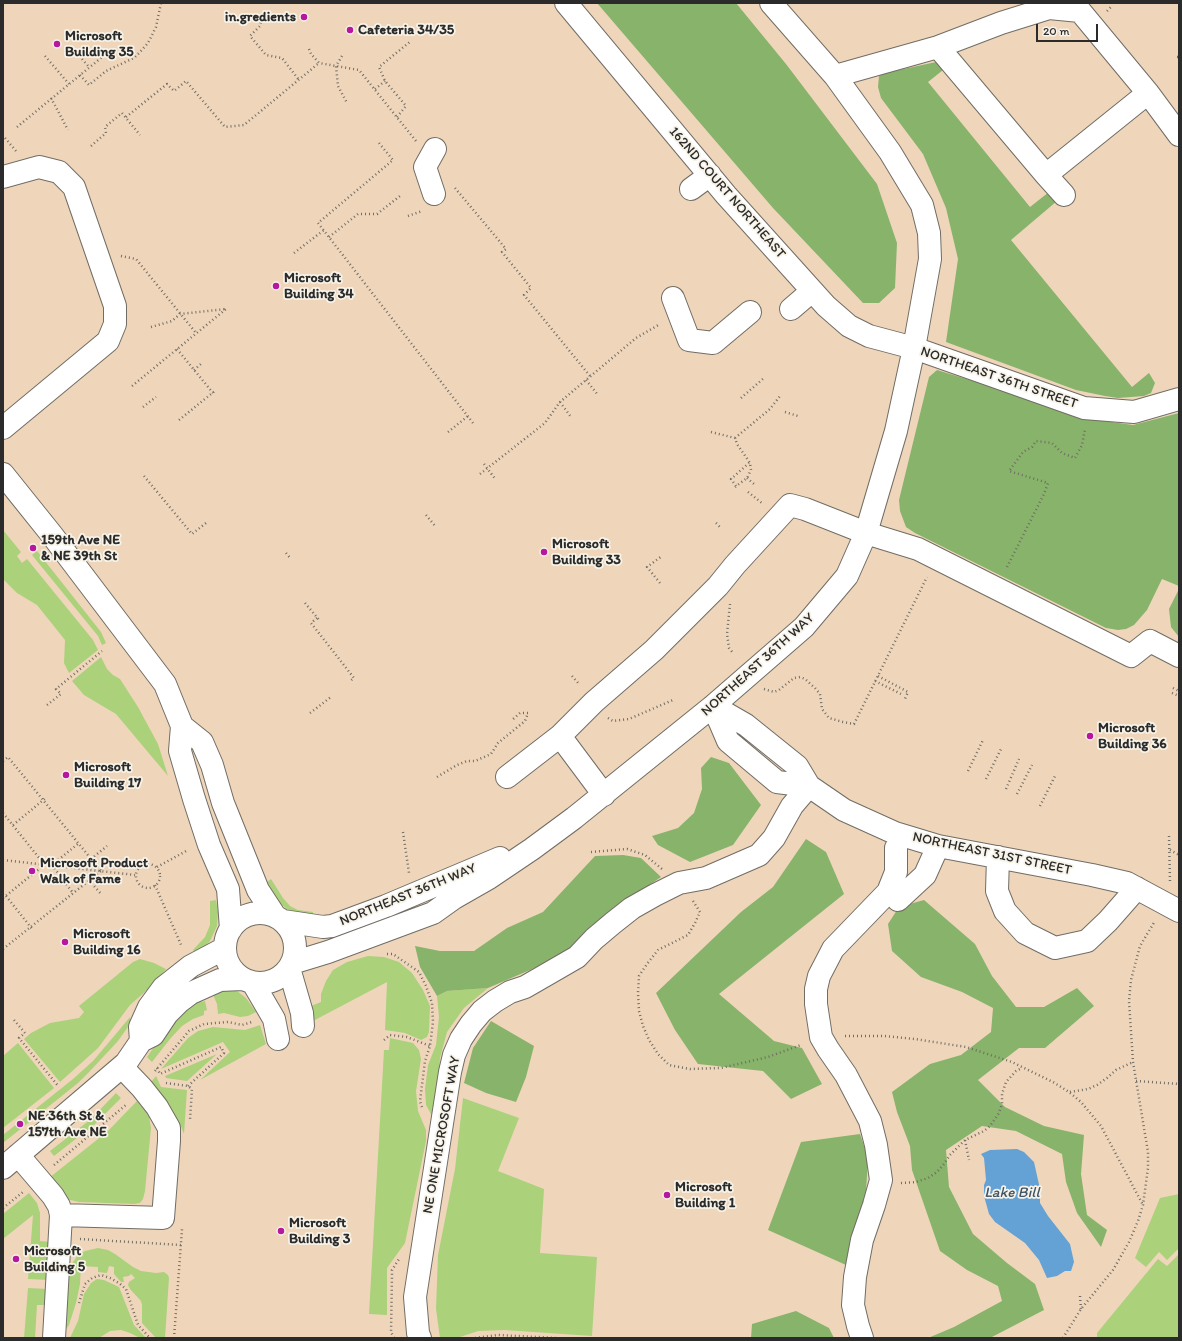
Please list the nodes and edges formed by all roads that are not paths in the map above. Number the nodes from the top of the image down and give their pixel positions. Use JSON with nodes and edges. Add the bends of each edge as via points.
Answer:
{"nodes":[{"id":1,"x":566,"y":3,"type":"edge"},
{"id":2,"x":771,"y":3,"type":"edge"},
{"id":3,"x":938,"y":48,"type":"junction"},
{"id":4,"x":835,"y":76,"type":"junction"},
{"id":5,"x":1148,"y":92,"type":"junction"},
{"id":6,"x":1179,"y":135,"type":"edge"},
{"id":7,"x":426,"y":145,"type":"road end"},
{"id":8,"x":710,"y":175,"type":"junction"},
{"id":9,"x":1046,"y":175,"type":"junction"},
{"id":10,"x":3,"y":177,"type":"edge"},
{"id":11,"x":691,"y":189,"type":"dead end"},
{"id":12,"x":437,"y":195,"type":"road end"},
{"id":13,"x":1064,"y":196,"type":"dead end"},
{"id":14,"x":812,"y":291,"type":"junction"},
{"id":15,"x":673,"y":298,"type":"dead end"},
{"id":16,"x":791,"y":309,"type":"dead end"},
{"id":17,"x":750,"y":312,"type":"dead end"},
{"id":18,"x":914,"y":348,"type":"junction"},
{"id":19,"x":1179,"y":399,"type":"edge"},
{"id":20,"x":3,"y":428,"type":"edge"},
{"id":21,"x":3,"y":474,"type":"edge"},
{"id":22,"x":866,"y":532,"type":"junction"},
{"id":23,"x":1179,"y":656,"type":"edge"},
{"id":24,"x":713,"y":706,"type":"junction"},
{"id":25,"x":182,"y":726,"type":"junction"},
{"id":26,"x":560,"y":736,"type":"junction"},
{"id":27,"x":507,"y":777,"type":"dead end"},
{"id":28,"x":809,"y":786,"type":"junction"},
{"id":29,"x":604,"y":794,"type":"junction"},
{"id":30,"x":938,"y":846,"type":"junction"},
{"id":31,"x":896,"y":848,"type":"dead end"},
{"id":32,"x":532,"y":849,"type":"junction"},
{"id":33,"x":998,"y":857,"type":"junction"},
{"id":34,"x":1136,"y":888,"type":"junction"},
{"id":35,"x":898,"y":900,"type":"dead end"},
{"id":36,"x":1179,"y":912,"type":"edge"},
{"id":37,"x":279,"y":918,"type":"junction"},
{"id":38,"x":228,"y":938,"type":"junction"},
{"id":39,"x":291,"y":966,"type":"junction"},
{"id":40,"x":247,"y":981,"type":"junction"},
{"id":41,"x":303,"y":1026,"type":"dead end"},
{"id":42,"x":278,"y":1039,"type":"dead end"},
{"id":43,"x":141,"y":1041,"type":"junction"},
{"id":44,"x":122,"y":1067,"type":"junction"},
{"id":45,"x":11,"y":1162,"type":"edge"},
{"id":46,"x":61,"y":1215,"type":"junction"},
{"id":47,"x":54,"y":1338,"type":"edge"},
{"id":48,"x":420,"y":1338,"type":"edge"},
{"id":49,"x":862,"y":1338,"type":"edge"}],
"edges":[{"from":1,"to":8,"type":"street","name":"162ND COURT NORTHEAST"},
{"from":2,"to":4,"type":"street","name":"NORTHEAST 36TH WAY"},
{"from":3,"to":4,"type":"street"},
{"from":3,"to":5,"type":"street","via":[[1001,23],[1049,8],[1080,11]]},
{"from":3,"to":9,"type":"street"},
{"from":4,"to":18,"type":"street","name":"NORTHEAST 36TH WAY","via":[[890,152],[922,205],[929,233],[930,259]]},
{"from":5,"to":6,"type":"street"},
{"from":5,"to":9,"type":"street"},
{"from":7,"to":12,"type":"street","via":[[425,167]]},
{"from":8,"to":11,"type":"street"},
{"from":8,"to":14,"type":"street","name":"162ND COURT NORTHEAST"},
{"from":9,"to":13,"type":"street"},
{"from":10,"to":20,"type":"street","via":[[39,167],[59,172],[74,187],[115,306],[115,324],[108,340]]},
{"from":14,"to":16,"type":"street"},
{"from":14,"to":18,"type":"street","name":"162ND COURT NORTHEAST","via":[[849,326],[869,336]]},
{"from":15,"to":17,"type":"street","via":[[689,340],[713,344]]},
{"from":18,"to":19,"type":"street","name":"NORTHEAST 36TH STREET","via":[[1092,409],[1134,412]]},
{"from":18,"to":22,"type":"street","name":"NORTHEAST 36TH WAY","via":[[896,431]]},
{"from":21,"to":25,"type":"street","via":[[165,684]]},
{"from":22,"to":23,"type":"street","via":[[918,549],[1132,656],[1150,641]]},
{"from":22,"to":24,"type":"street","name":"NORTHEAST 36TH WAY","via":[[847,576],[804,627]]},
{"from":22,"to":26,"type":"street","via":[[790,505],[718,586],[654,650],[594,702]]},
{"from":24,"to":28,"type":"street","name":"NORTHEAST 31ST STREET","via":[[746,726],[797,766]]},
{"from":24,"to":29,"type":"street","name":"NORTHEAST 36TH WAY"},
{"from":25,"to":37,"type":"street","via":[[202,742],[258,890]]},
{"from":25,"to":38,"type":"street","via":[[180,751],[209,845],[228,889]]},
{"from":26,"to":27,"type":"street"},
{"from":26,"to":29,"type":"street"},
{"from":28,"to":30,"type":"street","name":"NORTHEAST 31ST STREET","via":[[850,813],[895,833]]},
{"from":28,"to":48,"type":"street","name":"NE ONE MICROSOFT WAY","via":[[792,806],[774,838],[759,855],[706,878],[679,883],[632,908],[612,923],[577,957],[495,1001],[471,1024],[461,1039],[450,1072],[415,1297]]},
{"from":29,"to":32,"type":"street","name":"NORTHEAST 36TH WAY"},
{"from":30,"to":33,"type":"street","name":"NORTHEAST 31ST STREET"},
{"from":30,"to":35,"type":"street","via":[[925,875]]},
{"from":31,"to":49,"type":"street","via":[[896,872],[888,892],[833,949],[819,976],[816,989],[821,1037],[846,1074],[870,1121],[881,1180],[862,1240],[855,1277],[853,1305]]},
{"from":32,"to":37,"type":"street","name":"NORTHEAST 36TH WAY","via":[[498,859],[332,926],[323,927]]},
{"from":32,"to":39,"type":"street","name":"NORTHEAST 36TH WAY","via":[[433,913]]},
{"from":33,"to":34,"type":"street","name":"NORTHEAST 31ST STREET","via":[[1092,875]]},
{"from":33,"to":34,"type":"street","via":[[997,891],[1005,911],[1024,933],[1055,948],[1087,941]]},
{"from":34,"to":36,"type":"street","name":"NORTHEAST 31ST STREET"},
{"from":37,"to":38,"type":"street","via":[[260,913],[248,915],[237,921]]},
{"from":37,"to":39,"type":"street","via":[[290,929],[295,940],[296,952]]},
{"from":38,"to":40,"type":"street","via":[[227,960],[233,970]]},
{"from":38,"to":43,"type":"street","via":[[163,988],[149,1007],[140,1027]]},
{"from":39,"to":40,"type":"street","via":[[276,980],[265,983]]},
{"from":39,"to":41,"type":"street"},
{"from":40,"to":42,"type":"street","via":[[274,1020]]},
{"from":40,"to":43,"type":"street","via":[[220,980],[190,993],[167,1014],[153,1035]]},
{"from":43,"to":44,"type":"street"},
{"from":44,"to":45,"type":"street"},
{"from":44,"to":46,"type":"street","via":[[157,1107],[169,1128],[163,1218]]},
{"from":45,"to":46,"type":"street","via":[[38,1178],[59,1206]]},
{"from":46,"to":47,"type":"street"}]}
